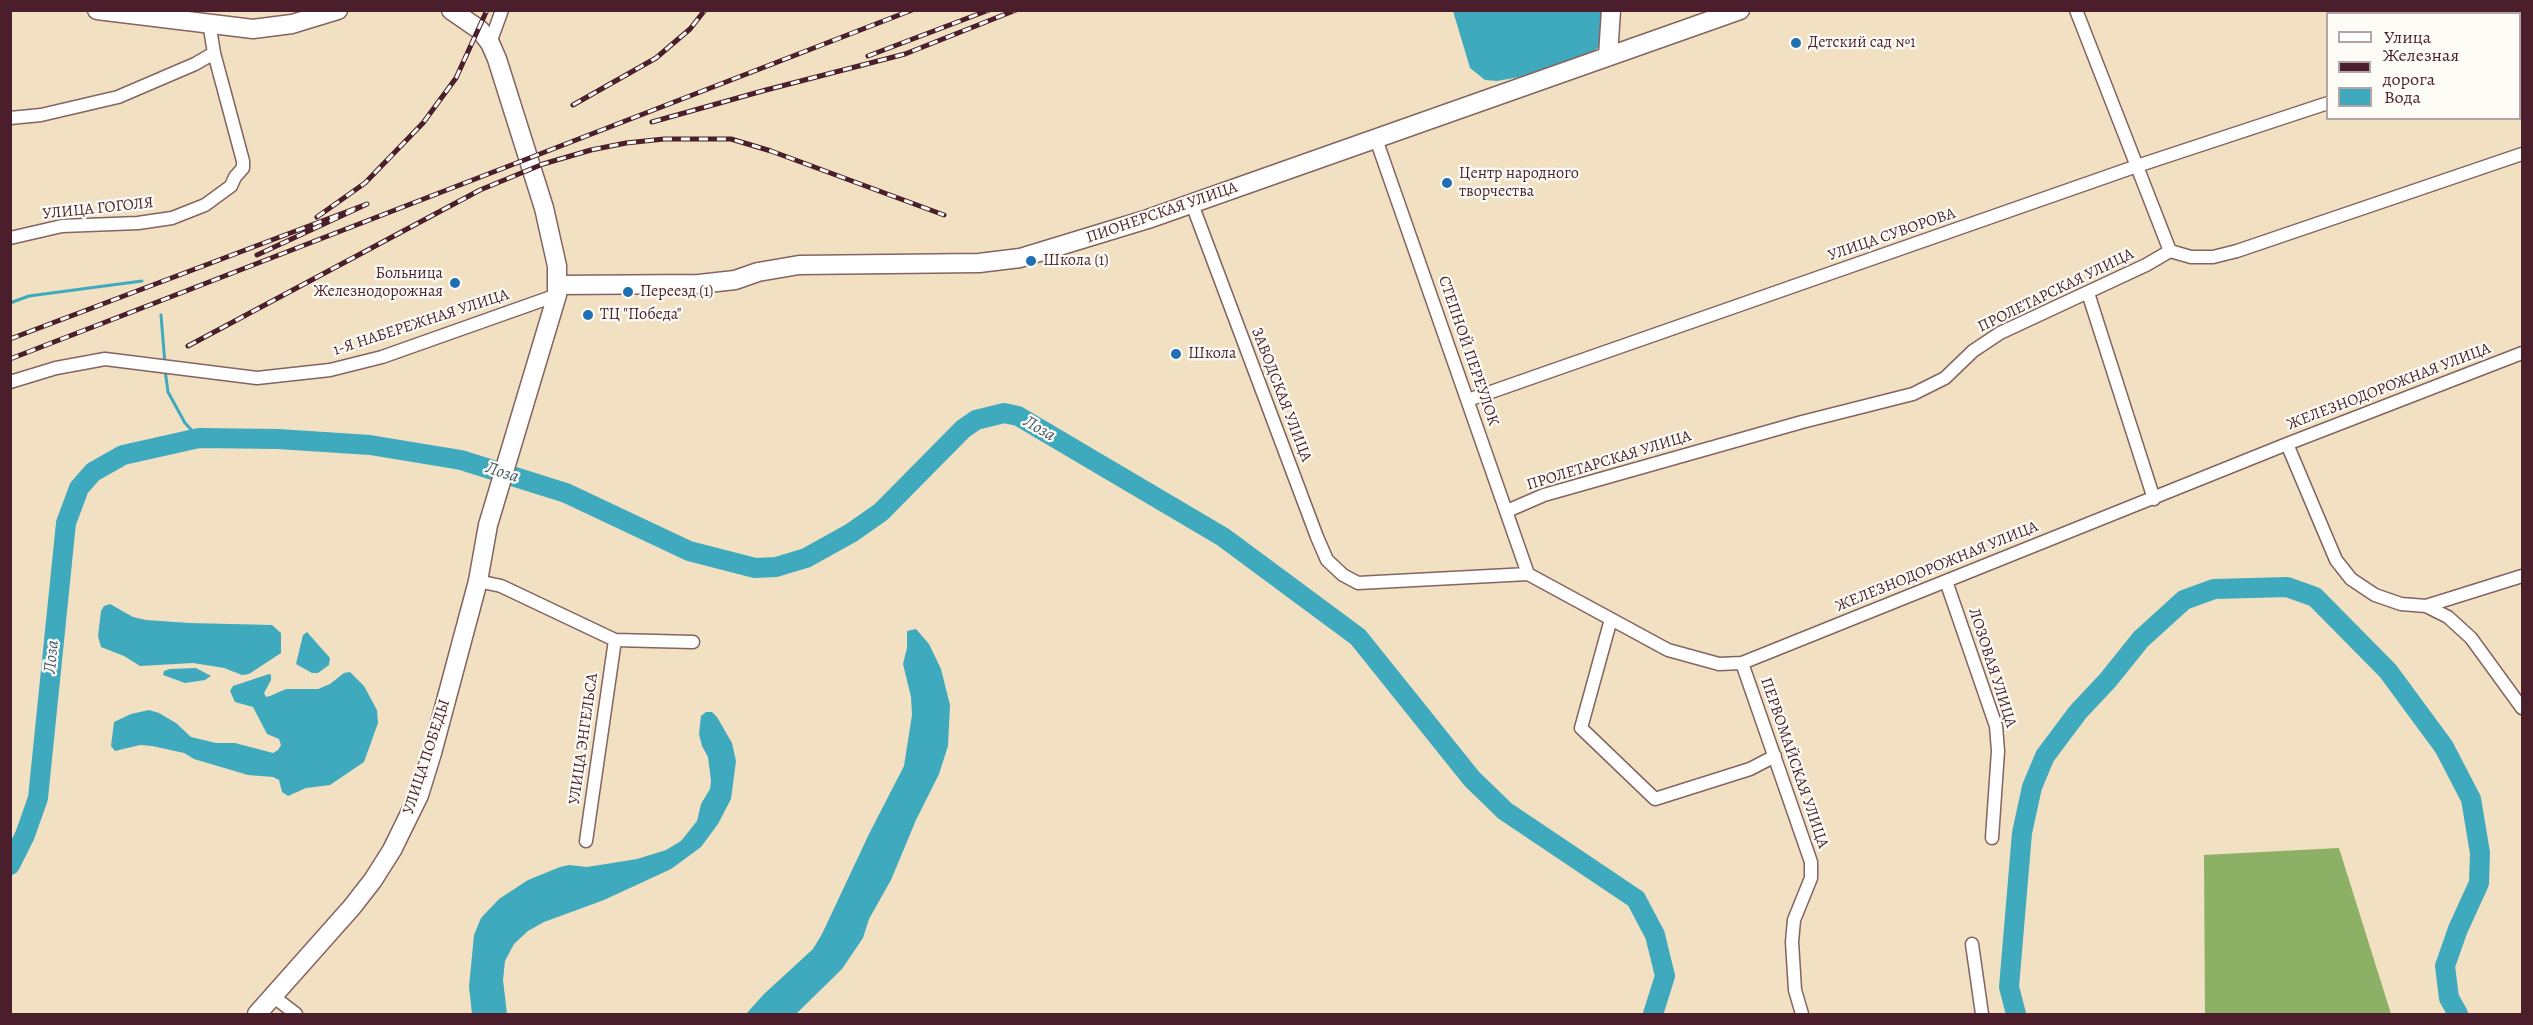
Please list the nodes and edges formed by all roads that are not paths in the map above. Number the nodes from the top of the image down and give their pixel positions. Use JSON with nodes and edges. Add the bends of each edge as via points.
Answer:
{"nodes":[{"id":1,"x":97,"y":10,"type":"edge"},
{"id":2,"x":338,"y":10,"type":"edge"},
{"id":3,"x":451,"y":10,"type":"edge"},
{"id":4,"x":502,"y":10,"type":"edge"},
{"id":5,"x":1611,"y":10,"type":"edge"},
{"id":6,"x":1740,"y":10,"type":"edge"},
{"id":7,"x":2076,"y":10,"type":"edge"},
{"id":8,"x":209,"y":16,"type":"edge"},
{"id":9,"x":490,"y":43,"type":"junction"},
{"id":10,"x":214,"y":53,"type":"junction"},
{"id":11,"x":1608,"y":56,"type":"junction"},
{"id":12,"x":2326,"y":104,"type":"edge"},
{"id":13,"x":10,"y":118,"type":"edge"},
{"id":14,"x":1376,"y":139,"type":"junction"},
{"id":15,"x":2523,"y":154,"type":"edge"},
{"id":16,"x":2137,"y":166,"type":"junction"},
{"id":17,"x":1192,"y":204,"type":"junction"},
{"id":18,"x":10,"y":238,"type":"edge"},
{"id":19,"x":2170,"y":251,"type":"junction"},
{"id":20,"x":557,"y":290,"type":"junction"},
{"id":21,"x":2088,"y":293,"type":"junction"},
{"id":22,"x":2523,"y":353,"type":"edge"},
{"id":23,"x":10,"y":382,"type":"edge"},
{"id":24,"x":1468,"y":400,"type":"junction"},
{"id":25,"x":2287,"y":444,"type":"junction"},
{"id":26,"x":2154,"y":499,"type":"junction"},
{"id":27,"x":1507,"y":511,"type":"junction"},
{"id":28,"x":1528,"y":573,"type":"junction"},
{"id":29,"x":2523,"y":576,"type":"edge"},
{"id":30,"x":477,"y":580,"type":"junction"},
{"id":31,"x":1946,"y":581,"type":"junction"},
{"id":32,"x":2426,"y":606,"type":"junction"},
{"id":33,"x":1611,"y":619,"type":"junction"},
{"id":34,"x":615,"y":640,"type":"junction"},
{"id":35,"x":693,"y":642,"type":"dead end"},
{"id":36,"x":1742,"y":663,"type":"junction"},
{"id":37,"x":2523,"y":708,"type":"edge"},
{"id":38,"x":1775,"y":756,"type":"junction"},
{"id":39,"x":1992,"y":837,"type":"dead end"},
{"id":40,"x":586,"y":841,"type":"dead end"},
{"id":41,"x":1972,"y":944,"type":"dead end"},
{"id":42,"x":274,"y":997,"type":"junction"},
{"id":43,"x":257,"y":1014,"type":"edge"},
{"id":44,"x":296,"y":1014,"type":"edge"},
{"id":45,"x":1802,"y":1014,"type":"edge"},
{"id":46,"x":1982,"y":1014,"type":"edge"}],
"edges":[{"from":1,"to":8,"type":"main road"},
{"from":2,"to":8,"type":"main road","via":[[254,29]]},
{"from":3,"to":9,"type":"main road","via":[[480,30]]},
{"from":4,"to":9,"type":"street"},
{"from":5,"to":11,"type":"main road"},
{"from":6,"to":11,"type":"main road","name":"ПИОНЕРСКАЯ УЛИЦА"},
{"from":7,"to":16,"type":"street"},
{"from":8,"to":10,"type":"street"},
{"from":9,"to":20,"type":"main road","via":[[544,208],[557,266]]},
{"from":10,"to":13,"type":"street","via":[[118,97]]},
{"from":10,"to":18,"type":"street","name":"УЛИЦА ГОГОЛЯ","via":[[240,141],[243,168],[231,186],[205,205],[172,218],[62,226]]},
{"from":11,"to":14,"type":"main road","name":"ПИОНЕРСКАЯ УЛИЦА"},
{"from":12,"to":16,"type":"street","name":"УЛИЦА СУВОРОВА"},
{"from":14,"to":17,"type":"main road","name":"ПИОНЕРСКАЯ УЛИЦА"},
{"from":14,"to":24,"type":"street","name":"СТЕПНОЙ ПЕРЕУЛОК"},
{"from":15,"to":19,"type":"street","via":[[2236,251],[2213,257],[2191,257]]},
{"from":16,"to":19,"type":"street"},
{"from":16,"to":24,"type":"street","name":"УЛИЦА СУВОРОВА"},
{"from":17,"to":20,"type":"main road","name":"ПИОНЕРСКАЯ УЛИЦА","via":[[1020,258],[979,263],[820,263],[699,284]]},
{"from":17,"to":28,"type":"street","name":"ЗАВОДСКАЯ УЛИЦА","via":[[1327,560],[1358,583]]},
{"from":19,"to":21,"type":"street","name":"ПРОЛЕТАРСКАЯ УЛИЦА"},
{"from":20,"to":23,"type":"street","name":"1-Я НАБЕРЕЖНАЯ УЛИЦА","via":[[382,357],[330,370],[257,378],[105,359]]},
{"from":20,"to":30,"type":"main road","name":"УЛИЦА ПОБЕДЫ","via":[[488,525]]},
{"from":21,"to":26,"type":"street"},
{"from":21,"to":27,"type":"street","name":"ПРОЛЕТАРСКАЯ УЛИЦА","via":[[2001,333],[1973,351],[1945,378],[1913,394],[1544,495]]},
{"from":22,"to":25,"type":"street","name":"ЖЕЛЕЗНОДОРОЖНАЯ УЛИЦА"},
{"from":24,"to":27,"type":"street","name":"СТЕПНОЙ ПЕРЕУЛОК"},
{"from":25,"to":26,"type":"street","name":"ЖЕЛЕЗНОДОРОЖНАЯ УЛИЦА"},
{"from":25,"to":32,"type":"street","via":[[2336,561],[2351,579],[2375,595],[2402,604]]},
{"from":26,"to":31,"type":"street","name":"ЖЕЛЕЗНОДОРОЖНАЯ УЛИЦА"},
{"from":27,"to":28,"type":"street","name":"СТЕПНОЙ ПЕРЕУЛОК"},
{"from":28,"to":33,"type":"street","name":"ЖЕЛЕЗНОДОРОЖНАЯ УЛИЦА"},
{"from":29,"to":32,"type":"street"},
{"from":30,"to":34,"type":"street","via":[[501,586]]},
{"from":30,"to":42,"type":"main road","name":"УЛИЦА ПОБЕДЫ","via":[[432,753],[409,816],[373,880]]},
{"from":31,"to":36,"type":"street","name":"ЖЕЛЕЗНОДОРОЖНАЯ УЛИЦА"},
{"from":31,"to":39,"type":"street","name":"ЛОЗОВАЯ УЛИЦА","via":[[1996,726]]},
{"from":32,"to":37,"type":"street","via":[[2448,617],[2470,638]]},
{"from":33,"to":36,"type":"street","name":"ЖЕЛЕЗНОДОРОЖНАЯ УЛИЦА","via":[[1668,650],[1703,662]]},
{"from":33,"to":38,"type":"street","via":[[1581,728],[1655,800],[1750,769]]},
{"from":34,"to":35,"type":"street"},
{"from":34,"to":40,"type":"street","name":"УЛИЦА ЭНГЕЛЬСА"},
{"from":36,"to":38,"type":"street","name":"ПЕРВОМАЙСКАЯ УЛИЦА"},
{"from":38,"to":45,"type":"street","name":"ПЕРВОМАЙСКАЯ УЛИЦА","via":[[1811,862],[1812,878],[1794,920],[1792,942],[1794,979]]},
{"from":41,"to":46,"type":"street"},
{"from":42,"to":43,"type":"main road","name":"УЛИЦА ПОБЕДЫ"},
{"from":42,"to":44,"type":"street"}]}
